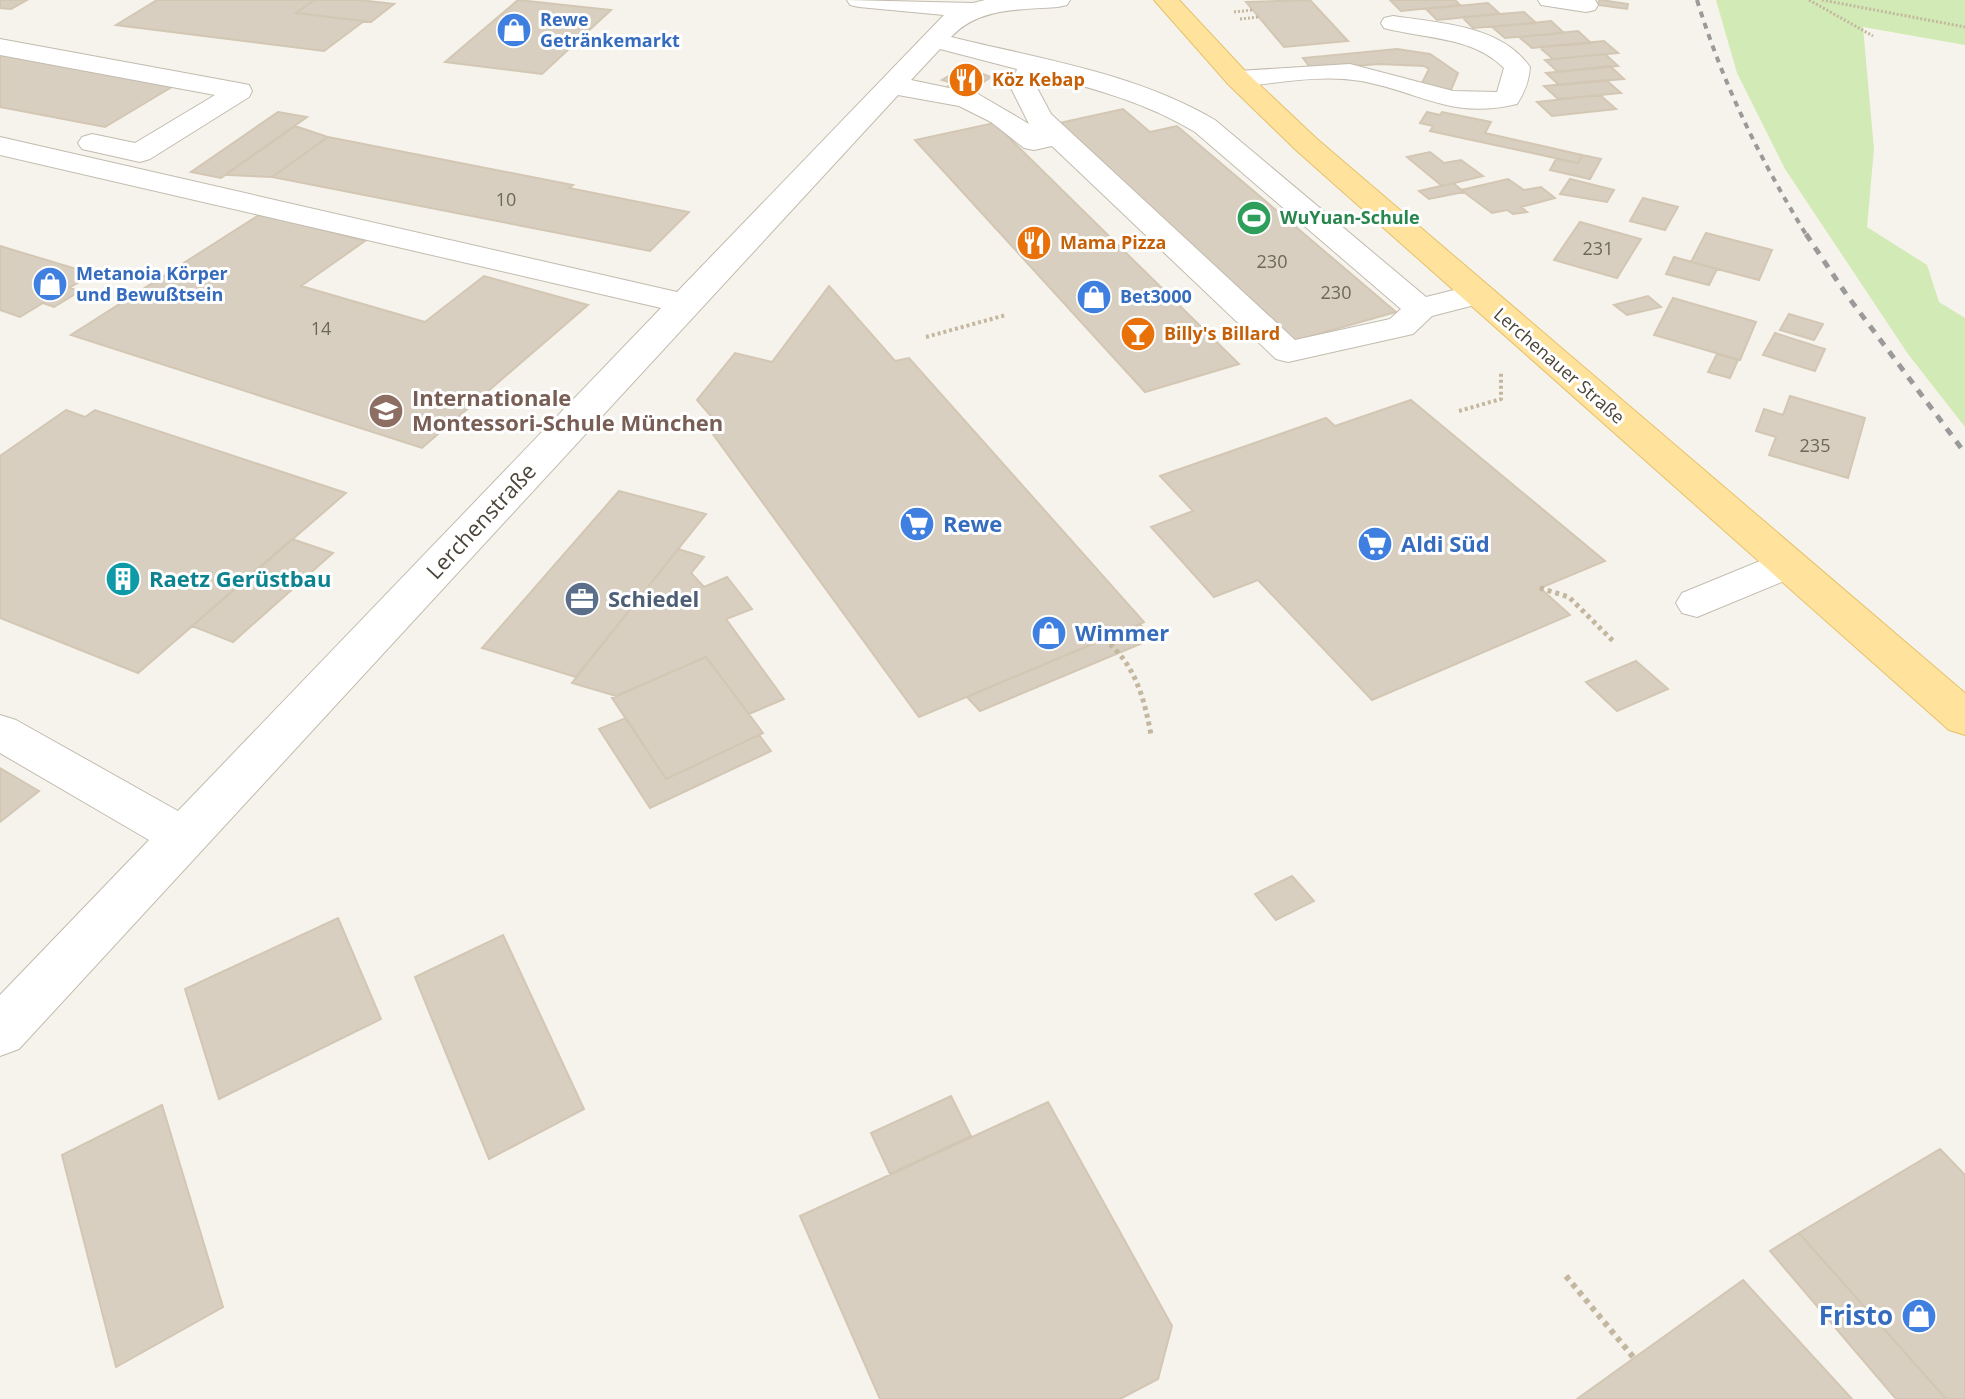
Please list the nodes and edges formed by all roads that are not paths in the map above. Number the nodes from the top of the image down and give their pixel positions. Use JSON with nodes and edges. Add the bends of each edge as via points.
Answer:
{"nodes":[{"id":1,"x":859,"y":0,"type":"edge"},
{"id":2,"x":1058,"y":0,"type":"edge"},
{"id":3,"x":1166,"y":0,"type":"edge"},
{"id":4,"x":1550,"y":0,"type":"edge"},
{"id":5,"x":1586,"y":5,"type":"dead end"},
{"id":6,"x":971,"y":10,"type":"junction"},
{"id":7,"x":1393,"y":23,"type":"dead end"},
{"id":8,"x":934,"y":40,"type":"junction"},
{"id":9,"x":0,"y":47,"type":"edge"},
{"id":10,"x":1032,"y":64,"type":"junction"},
{"id":11,"x":1238,"y":79,"type":"junction"},
{"id":12,"x":891,"y":86,"type":"junction"},
{"id":13,"x":0,"y":124,"type":"edge"},
{"id":14,"x":1058,"y":136,"type":"junction"},
{"id":15,"x":0,"y":146,"type":"edge"},
{"id":16,"x":1478,"y":294,"type":"junction"},
{"id":17,"x":685,"y":304,"type":"junction"},
{"id":18,"x":1420,"y":309,"type":"junction"},
{"id":19,"x":1787,"y":564,"type":"junction"},
{"id":20,"x":1697,"y":603,"type":"dead end"},
{"id":21,"x":1965,"y":718,"type":"edge"},
{"id":22,"x":0,"y":732,"type":"edge"},
{"id":23,"x":184,"y":837,"type":"junction"},
{"id":24,"x":0,"y":1032,"type":"edge"}],
"edges":[{"from":1,"to":6,"type":"street"},
{"from":2,"to":6,"type":"street","name":"Lerchenstraße"},
{"from":3,"to":11,"type":"main road","name":"Lerchenauer Straße"},
{"from":4,"to":5,"type":"street"},
{"from":6,"to":8,"type":"street","name":"Lerchenstraße"},
{"from":7,"to":11,"type":"street","via":[[1493,46],[1517,67],[1507,98],[1488,104],[1360,72]]},
{"from":8,"to":10,"type":"street"},
{"from":8,"to":12,"type":"street","name":"Lerchenstraße"},
{"from":9,"to":13,"type":"street","via":[[239,91],[140,153]]},
{"from":10,"to":14,"type":"street","via":[[1024,88],[1039,118]]},
{"from":10,"to":18,"type":"street","via":[[1170,105],[1205,126]]},
{"from":11,"to":16,"type":"main road","name":"Lerchenauer Straße"},
{"from":12,"to":14,"type":"street","via":[[955,94],[1006,117],[1034,142]]},
{"from":12,"to":17,"type":"street","name":"Lerchenstraße"},
{"from":14,"to":18,"type":"street","via":[[1288,352],[1401,327]]},
{"from":15,"to":17,"type":"street"},
{"from":16,"to":18,"type":"street"},
{"from":16,"to":19,"type":"main road","name":"Lerchenauer Straße"},
{"from":17,"to":23,"type":"street","name":"Lerchenstraße"},
{"from":19,"to":20,"type":"street"},
{"from":19,"to":21,"type":"main road","name":"Lerchenauer Straße"},
{"from":22,"to":23,"type":"street"},
{"from":23,"to":24,"type":"street","name":"Lerchenstraße"}]}
